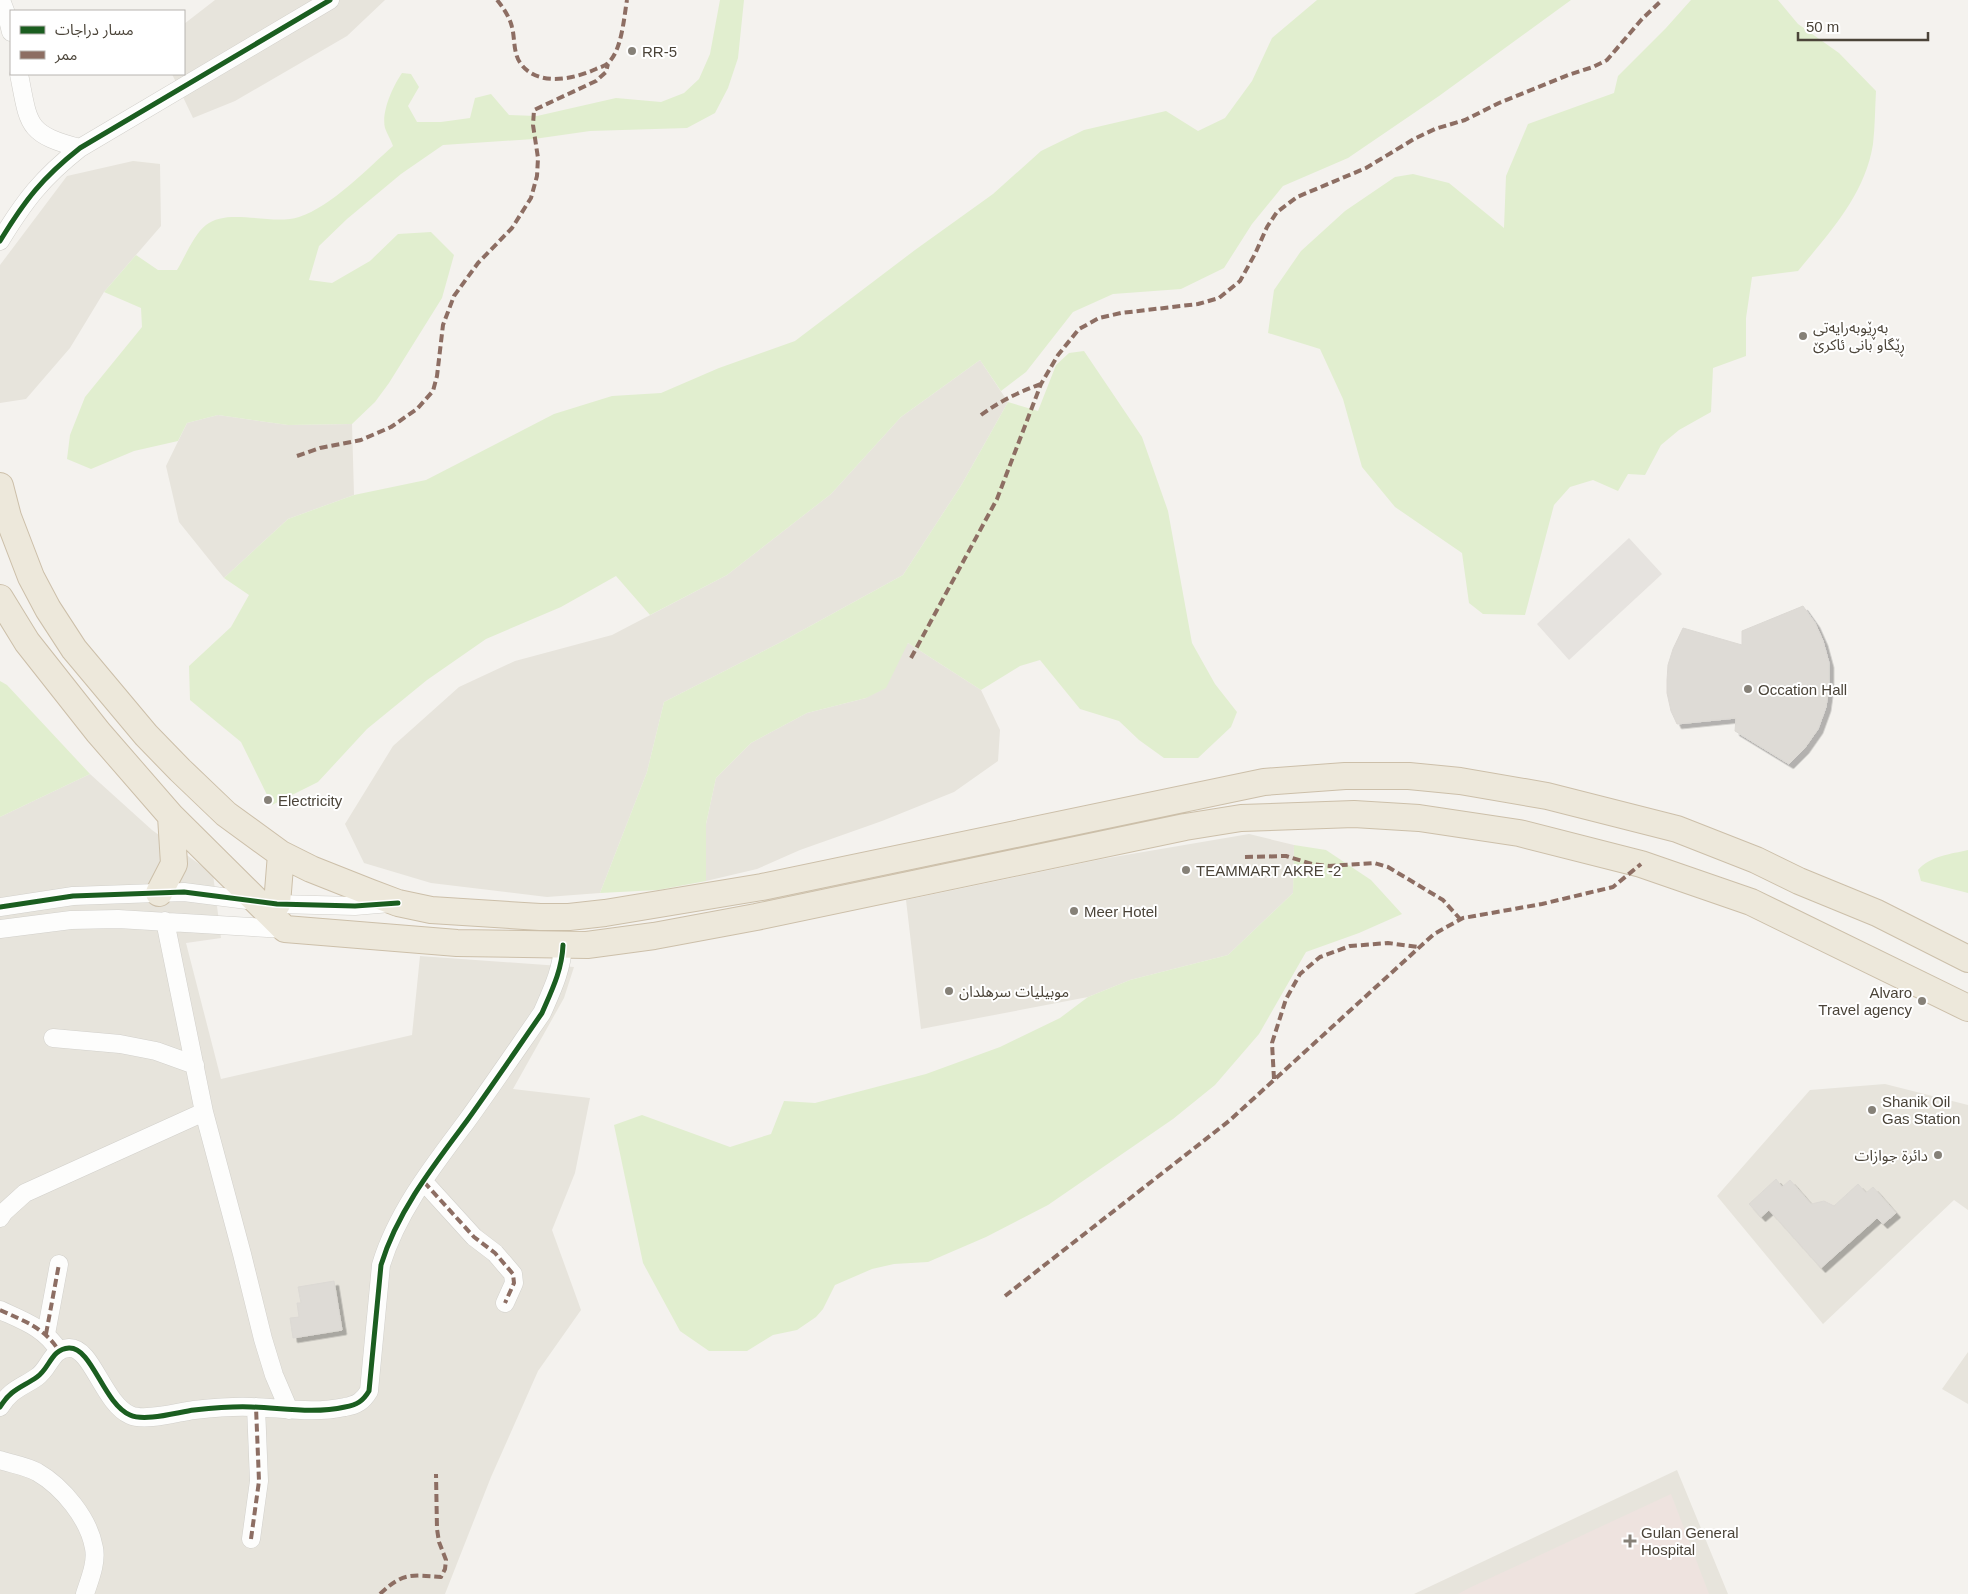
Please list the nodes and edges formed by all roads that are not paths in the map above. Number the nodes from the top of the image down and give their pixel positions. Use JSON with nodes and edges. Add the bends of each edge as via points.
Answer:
{"nodes":[{"id":1,"x":1,"y":0,"type":"edge"},
{"id":2,"x":330,"y":0,"type":"edge"},
{"id":3,"x":10,"y":28,"type":"edge"},
{"id":4,"x":19,"y":75,"type":"edge"},
{"id":5,"x":80,"y":148,"type":"junction"},
{"id":6,"x":0,"y":241,"type":"edge"},
{"id":7,"x":0,"y":486,"type":"edge"},
{"id":8,"x":1,"y":602,"type":"edge"},
{"id":9,"x":171,"y":816,"type":"junction"},
{"id":10,"x":281,"y":854,"type":"junction"},
{"id":11,"x":159,"y":893,"type":"junction"},
{"id":12,"x":268,"y":903,"type":"junction"},
{"id":13,"x":398,"y":903,"type":"junction"},
{"id":14,"x":0,"y":907,"type":"edge"},
{"id":15,"x":165,"y":921,"type":"junction"},
{"id":16,"x":0,"y":929,"type":"edge"},
{"id":17,"x":285,"y":929,"type":"junction"},
{"id":18,"x":563,"y":945,"type":"junction"},
{"id":19,"x":1968,"y":959,"type":"edge"},
{"id":20,"x":1968,"y":1008,"type":"edge"},
{"id":21,"x":53,"y":1038,"type":"dead end"},
{"id":22,"x":195,"y":1065,"type":"junction"},
{"id":23,"x":204,"y":1112,"type":"junction"},
{"id":24,"x":424,"y":1182,"type":"junction"},
{"id":25,"x":0,"y":1218,"type":"edge"},
{"id":26,"x":59,"y":1264,"type":"dead end"},
{"id":27,"x":505,"y":1303,"type":"dead end"},
{"id":28,"x":0,"y":1310,"type":"edge"},
{"id":29,"x":46,"y":1334,"type":"junction"},
{"id":30,"x":59,"y":1351,"type":"junction"},
{"id":31,"x":2,"y":1400,"type":"edge"},
{"id":32,"x":256,"y":1407,"type":"junction"},
{"id":33,"x":289,"y":1410,"type":"junction"},
{"id":34,"x":0,"y":1460,"type":"edge"},
{"id":35,"x":251,"y":1539,"type":"dead end"},
{"id":36,"x":85,"y":1594,"type":"edge"}],
"edges":[{"from":1,"to":3,"type":"street"},
{"from":2,"to":5,"type":"street"},
{"from":4,"to":5,"type":"street","via":[[26,110],[35,128],[48,138]]},
{"from":5,"to":6,"type":"street","via":[[35,188]]},
{"from":7,"to":10,"type":"highway","via":[[31,577],[74,649],[146,735],[180,770],[226,814]]},
{"from":8,"to":9,"type":"highway","via":[[44,665]]},
{"from":9,"to":11,"type":"highway","via":[[174,864]]},
{"from":9,"to":12,"type":"highway"},
{"from":10,"to":12,"type":"highway"},
{"from":10,"to":13,"type":"highway"},
{"from":11,"to":12,"type":"street","via":[[184,892]]},
{"from":11,"to":14,"type":"street","via":[[73,896]]},
{"from":12,"to":13,"type":"street","via":[[355,906]]},
{"from":12,"to":17,"type":"highway"},
{"from":13,"to":19,"type":"highway","via":[[480,915],[549,917],[605,913],[762,887],[1264,782],[1345,776],[1409,776],[1460,780],[1547,796],[1677,829],[1877,913]]},
{"from":15,"to":16,"type":"street","via":[[72,920]]},
{"from":15,"to":17,"type":"street"},
{"from":15,"to":22,"type":"street"},
{"from":17,"to":18,"type":"highway","via":[[457,944]]},
{"from":18,"to":20,"type":"highway","via":[[654,936],[756,917],[1185,827],[1241,818],[1354,814],[1420,818],[1519,833],[1642,864],[1751,902]]},
{"from":18,"to":24,"type":"street","via":[[556,982],[542,1013]]},
{"from":21,"to":22,"type":"street","via":[[120,1044]]},
{"from":22,"to":23,"type":"street"},
{"from":23,"to":25,"type":"street","via":[[25,1193]]},
{"from":23,"to":33,"type":"street","via":[[263,1339]]},
{"from":24,"to":27,"type":"street","via":[[513,1274],[514,1283]]},
{"from":24,"to":33,"type":"street","via":[[396,1225],[381,1265],[369,1391],[364,1400],[344,1408]]},
{"from":26,"to":29,"type":"street"},
{"from":28,"to":29,"type":"street"},
{"from":29,"to":30,"type":"street"},
{"from":30,"to":31,"type":"street","via":[[46,1370],[18,1386]]},
{"from":30,"to":32,"type":"street","via":[[71,1348],[84,1354],[112,1401],[120,1410],[133,1416],[148,1417],[214,1407]]},
{"from":32,"to":33,"type":"street"},
{"from":32,"to":35,"type":"street","via":[[260,1480]]},
{"from":34,"to":36,"type":"street","via":[[49,1480],[67,1497],[87,1527],[95,1550]]}]}
